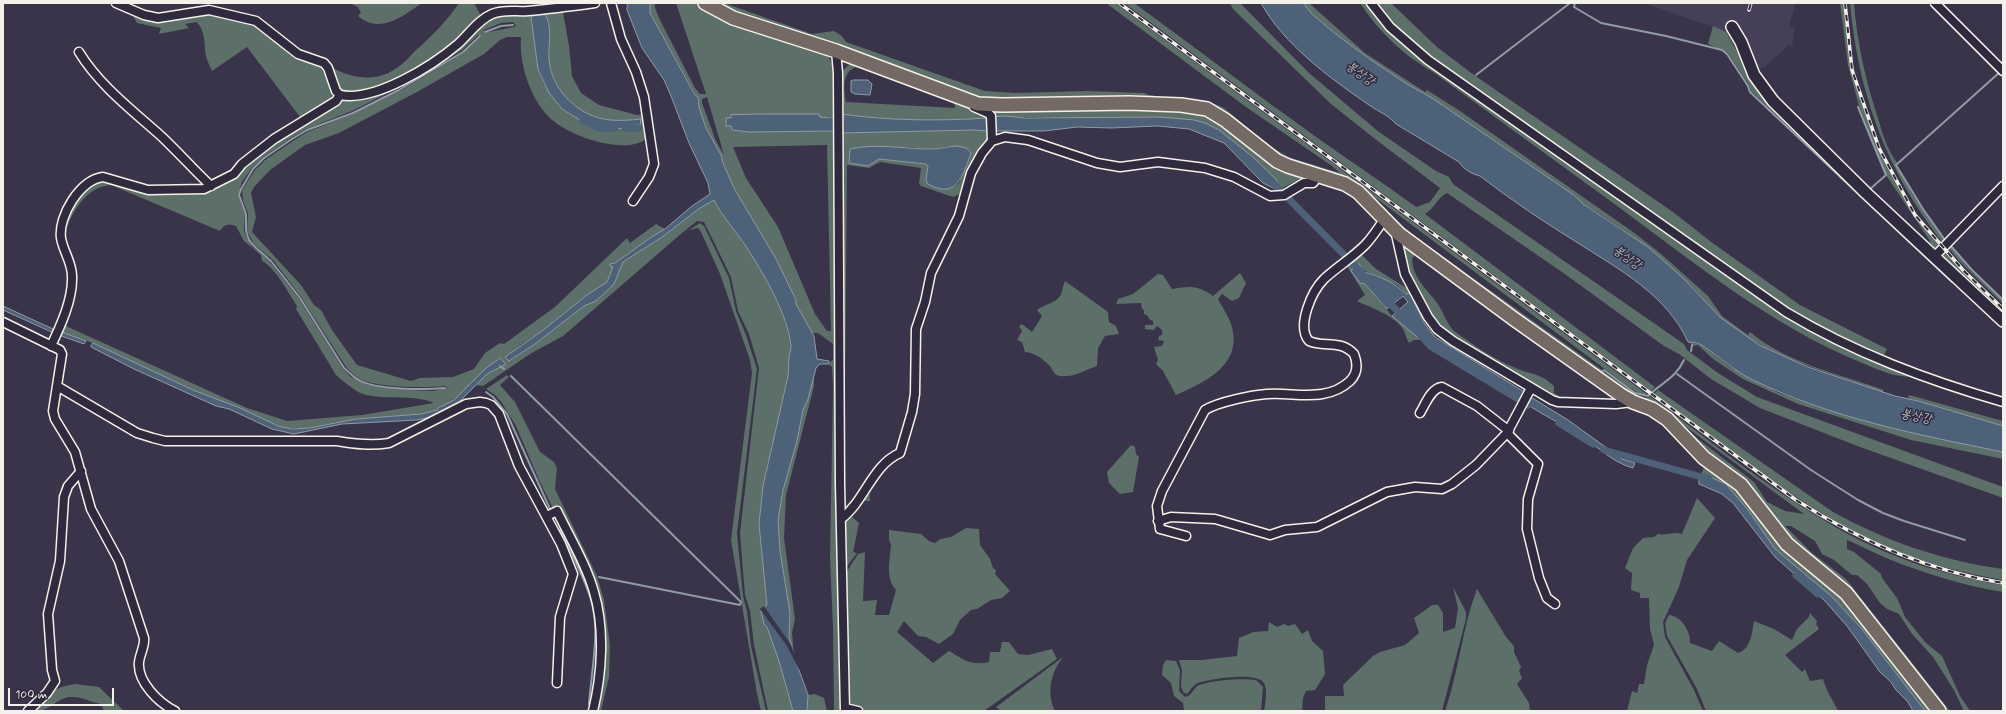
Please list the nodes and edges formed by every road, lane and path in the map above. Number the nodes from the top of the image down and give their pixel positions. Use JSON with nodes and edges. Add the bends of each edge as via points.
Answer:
{"nodes":[{"id":1,"x":116,"y":3,"type":"edge"},
{"id":2,"x":595,"y":3,"type":"edge"},
{"id":3,"x":611,"y":3,"type":"edge"},
{"id":4,"x":705,"y":3,"type":"edge"},
{"id":5,"x":1371,"y":3,"type":"edge"},
{"id":6,"x":1935,"y":3,"type":"edge"},
{"id":7,"x":1732,"y":27,"type":"dead end"},
{"id":8,"x":836,"y":51,"type":"junction"},
{"id":9,"x":80,"y":52,"type":"dead end"},
{"id":10,"x":2003,"y":71,"type":"edge"},
{"id":11,"x":954,"y":95,"type":"junction"},
{"id":12,"x":340,"y":96,"type":"junction"},
{"id":13,"x":992,"y":141,"type":"junction"},
{"id":14,"x":1318,"y":176,"type":"junction"},
{"id":15,"x":211,"y":186,"type":"junction"},
{"id":16,"x":2003,"y":186,"type":"edge"},
{"id":17,"x":634,"y":201,"type":"dead end"},
{"id":18,"x":1385,"y":218,"type":"junction"},
{"id":19,"x":1395,"y":230,"type":"junction"},
{"id":20,"x":1934,"y":257,"type":"junction"},
{"id":21,"x":2003,"y":321,"type":"edge"},
{"id":22,"x":3,"y":322,"type":"edge"},
{"id":23,"x":51,"y":346,"type":"junction"},
{"id":24,"x":57,"y":386,"type":"junction"},
{"id":25,"x":1530,"y":390,"type":"junction"},
{"id":26,"x":1632,"y":402,"type":"junction"},
{"id":27,"x":2003,"y":402,"type":"edge"},
{"id":28,"x":1420,"y":413,"type":"dead end"},
{"id":29,"x":1508,"y":432,"type":"junction"},
{"id":30,"x":81,"y":471,"type":"junction"},
{"id":31,"x":547,"y":516,"type":"junction"},
{"id":32,"x":841,"y":519,"type":"junction"},
{"id":33,"x":1158,"y":521,"type":"junction"},
{"id":34,"x":1186,"y":536,"type":"dead end"},
{"id":35,"x":1555,"y":604,"type":"dead end"},
{"id":36,"x":557,"y":683,"type":"dead end"},
{"id":37,"x":845,"y":710,"type":"edge"},
{"id":38,"x":28,"y":711,"type":"edge"},
{"id":39,"x":175,"y":711,"type":"edge"},
{"id":40,"x":592,"y":711,"type":"edge"},
{"id":41,"x":858,"y":711,"type":"edge"},
{"id":42,"x":1939,"y":711,"type":"edge"}],
"edges":[{"from":1,"to":12,"type":"street","via":[[158,18],[209,10],[256,21],[298,54],[324,63]]},
{"from":2,"to":12,"type":"street","via":[[491,14],[444,55],[426,66],[375,91],[358,96]]},
{"from":3,"to":17,"type":"street","via":[[621,39],[644,97],[654,164]]},
{"from":4,"to":8,"type":"main road","via":[[733,18]]},
{"from":5,"to":27,"type":"street","via":[[1390,27],[1428,60],[1786,312],[1873,358]]},
{"from":6,"to":10,"type":"street"},
{"from":7,"to":20,"type":"street","via":[[1754,75],[1773,101]]},
{"from":8,"to":11,"type":"main road"},
{"from":8,"to":32,"type":"street","via":[[839,134]]},
{"from":9,"to":15,"type":"street","via":[[91,69],[109,88]]},
{"from":11,"to":13,"type":"street","via":[[963,103],[991,116]]},
{"from":11,"to":14,"type":"main road","via":[[978,104],[1195,106],[1207,109],[1220,117],[1277,161]]},
{"from":12,"to":15,"type":"street","via":[[336,101],[274,139],[242,164],[234,174]]},
{"from":13,"to":14,"type":"street","via":[[1005,137],[1028,140],[1097,163],[1120,167],[1158,162],[1214,170],[1234,177],[1270,196],[1284,195],[1304,183],[1313,183]]},
{"from":13,"to":32,"type":"street","via":[[971,173],[959,216],[931,273],[916,329],[915,394],[910,423],[900,453],[883,466],[854,506]]},
{"from":14,"to":18,"type":"main road","via":[[1345,184],[1358,192]]},
{"from":15,"to":23,"type":"street","via":[[200,190],[148,190],[103,177],[95,178],[83,188],[68,208],[62,227],[61,236],[71,265],[72,285]]},
{"from":16,"to":20,"type":"street"},
{"from":18,"to":19,"type":"main road"},
{"from":18,"to":33,"type":"street","via":[[1365,245],[1324,280],[1315,292],[1305,318],[1304,332],[1309,341],[1339,344],[1354,354],[1357,366],[1352,379],[1325,395],[1266,394],[1216,405],[1205,410],[1162,490],[1157,506]]},
{"from":19,"to":25,"type":"street","via":[[1405,274],[1437,329]]},
{"from":19,"to":26,"type":"main road","via":[[1514,319]]},
{"from":20,"to":21,"type":"street"},
{"from":22,"to":23,"type":"street"},
{"from":23,"to":24,"type":"street","via":[[60,350],[62,354]]},
{"from":24,"to":30,"type":"street","via":[[53,411],[55,419],[75,452]]},
{"from":24,"to":31,"type":"street","via":[[137,434],[165,441],[337,442],[377,445],[389,443],[460,406],[474,402],[486,403],[499,414],[519,466]]},
{"from":25,"to":26,"type":"street","via":[[1558,402]]},
{"from":25,"to":29,"type":"street"},
{"from":26,"to":42,"type":"main road","via":[[1652,409],[1667,419],[1704,458],[1742,485],[1787,544],[1846,593]]},
{"from":28,"to":29,"type":"street","via":[[1436,388],[1442,387],[1477,406]]},
{"from":29,"to":33,"type":"street","via":[[1481,460],[1447,487],[1415,487],[1387,492],[1316,526],[1285,530],[1270,535],[1215,519],[1171,517]]},
{"from":29,"to":35,"type":"street","via":[[1538,464],[1528,499],[1527,524],[1539,578],[1547,598]]},
{"from":30,"to":38,"type":"street","via":[[68,486],[64,497],[60,561],[48,614],[55,681],[47,693]]},
{"from":30,"to":39,"type":"street","via":[[91,509],[119,561],[144,638],[139,669],[155,696]]},
{"from":31,"to":36,"type":"street","via":[[573,574],[560,617]]},
{"from":31,"to":40,"type":"street","via":[[557,511],[584,567],[596,601],[600,657]]},
{"from":32,"to":37,"type":"street"},
{"from":33,"to":34,"type":"street","via":[[1160,529]]},
{"from":37,"to":41,"type":"street"}]}
